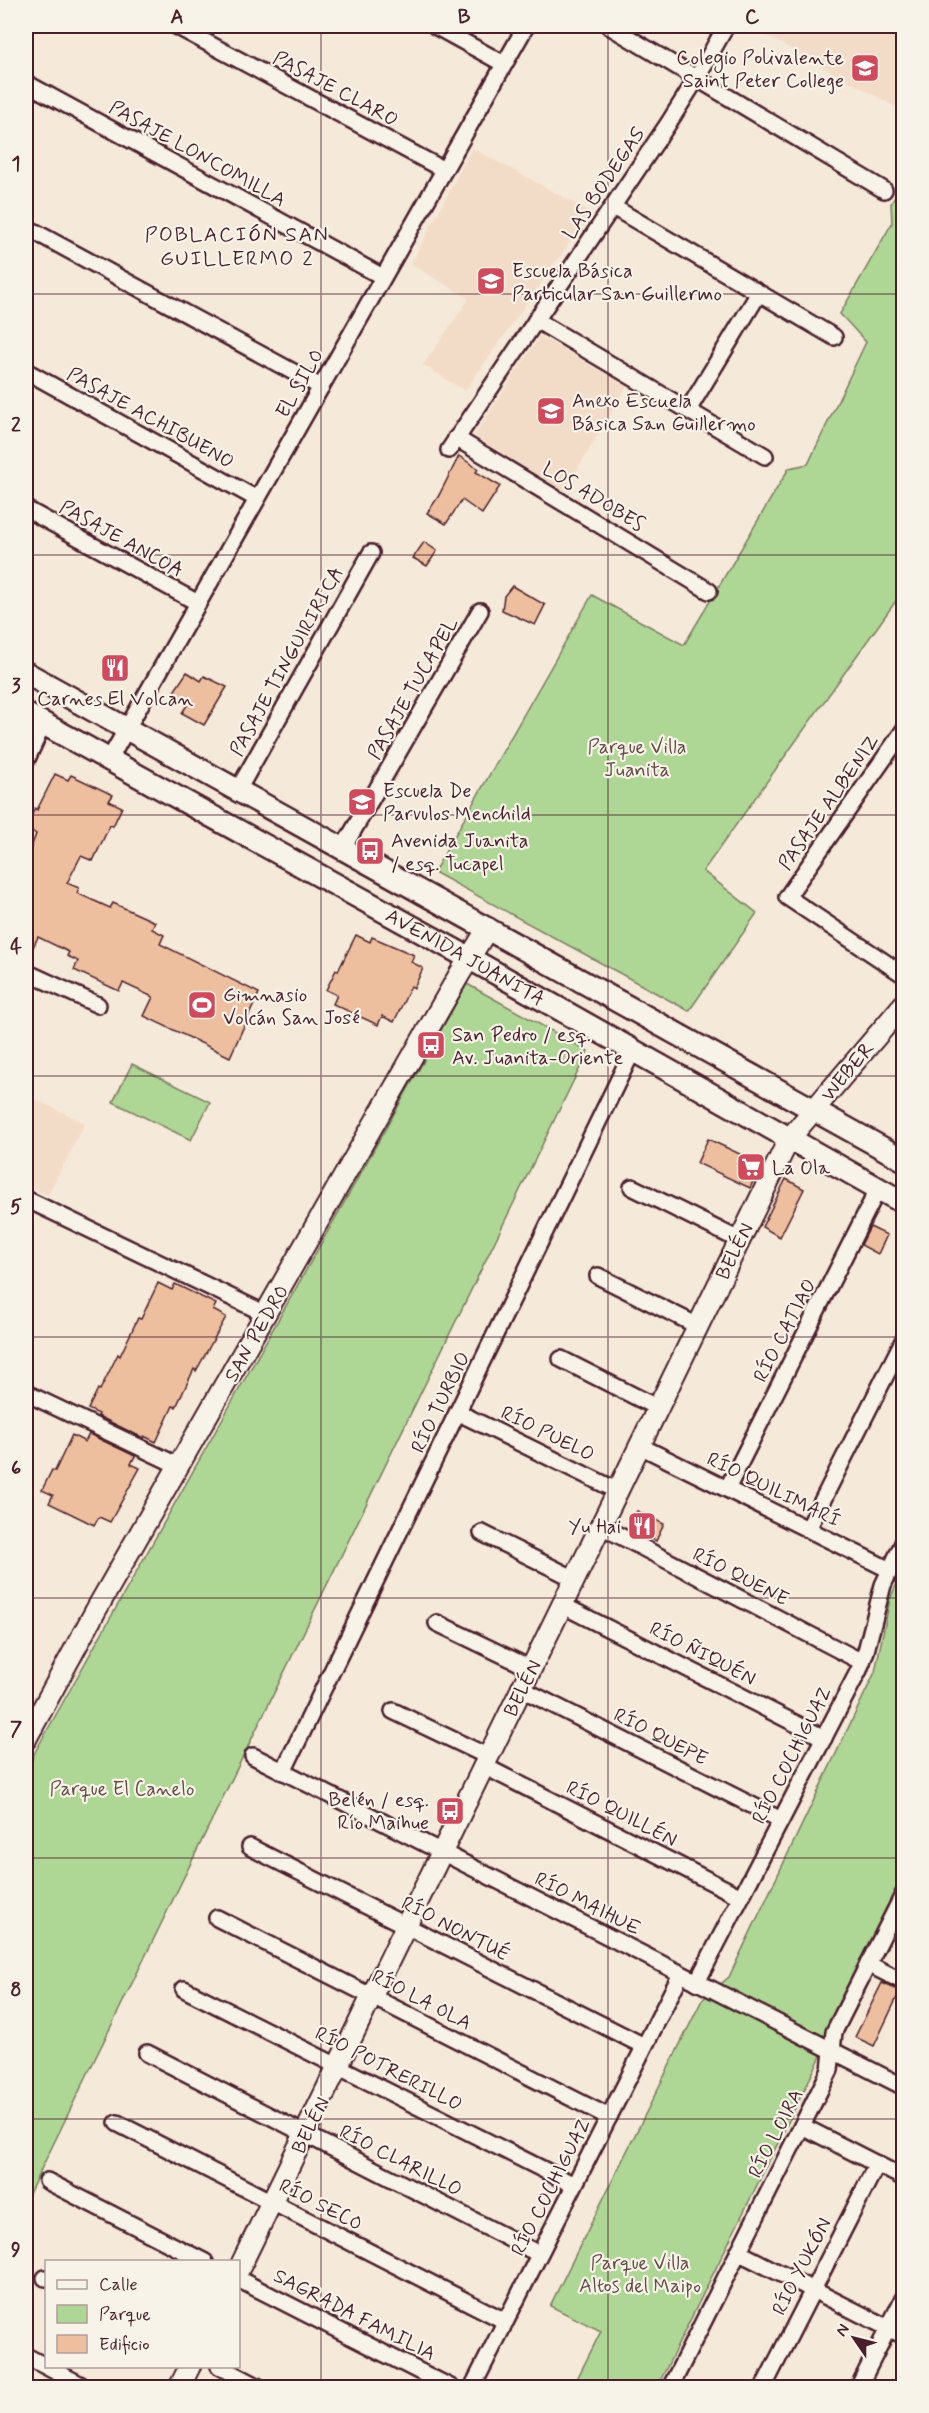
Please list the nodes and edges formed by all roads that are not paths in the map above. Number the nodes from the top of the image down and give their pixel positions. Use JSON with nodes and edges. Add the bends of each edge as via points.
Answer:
{"nodes":[{"id":1,"x":176,"y":26,"type":"edge"},
{"id":2,"x":435,"y":26,"type":"edge"},
{"id":3,"x":526,"y":26,"type":"edge"},
{"id":4,"x":609,"y":26,"type":"edge"},
{"id":5,"x":726,"y":26,"type":"edge"},
{"id":6,"x":504,"y":64,"type":"junction"},
{"id":7,"x":697,"y":78,"type":"junction"},
{"id":8,"x":26,"y":82,"type":"edge"},
{"id":9,"x":444,"y":170,"type":"junction"},
{"id":10,"x":884,"y":190,"type":"dead end"},
{"id":11,"x":612,"y":207,"type":"junction"},
{"id":12,"x":26,"y":228,"type":"edge"},
{"id":13,"x":383,"y":277,"type":"junction"},
{"id":14,"x":759,"y":293,"type":"junction"},
{"id":15,"x":536,"y":320,"type":"junction"},
{"id":16,"x":834,"y":337,"type":"dead end"},
{"id":17,"x":26,"y":371,"type":"edge"},
{"id":18,"x":321,"y":387,"type":"junction"},
{"id":19,"x":688,"y":410,"type":"junction"},
{"id":20,"x":452,"y":444,"type":"joint"},
{"id":21,"x":765,"y":456,"type":"dead end"},
{"id":22,"x":257,"y":499,"type":"junction"},
{"id":23,"x":26,"y":509,"type":"edge"},
{"id":24,"x":372,"y":553,"type":"dead end"},
{"id":25,"x":709,"y":591,"type":"dead end"},
{"id":26,"x":198,"y":603,"type":"junction"},
{"id":27,"x":480,"y":611,"type":"dead end"},
{"id":28,"x":26,"y":673,"type":"edge"},
{"id":29,"x":34,"y":719,"type":"edge"},
{"id":30,"x":127,"y":729,"type":"junction"},
{"id":31,"x":903,"y":730,"type":"edge"},
{"id":32,"x":109,"y":760,"type":"junction"},
{"id":33,"x":26,"y":761,"type":"edge"},
{"id":34,"x":238,"y":790,"type":"junction"},
{"id":35,"x":343,"y":848,"type":"junction"},
{"id":36,"x":488,"y":928,"type":"junction"},
{"id":37,"x":469,"y":958,"type":"junction"},
{"id":38,"x":26,"y":972,"type":"edge"},
{"id":39,"x":903,"y":975,"type":"edge"},
{"id":40,"x":903,"y":1004,"type":"edge"},
{"id":41,"x":98,"y":1005,"type":"dead end"},
{"id":42,"x":633,"y":1050,"type":"junction"},
{"id":43,"x":814,"y":1110,"type":"junction"},
{"id":44,"x":789,"y":1139,"type":"junction"},
{"id":45,"x":903,"y":1160,"type":"edge"},
{"id":46,"x":632,"y":1187,"type":"dead end"},
{"id":47,"x":878,"y":1189,"type":"junction"},
{"id":48,"x":26,"y":1199,"type":"edge"},
{"id":49,"x":903,"y":1203,"type":"edge"},
{"id":50,"x":739,"y":1240,"type":"junction"},
{"id":51,"x":598,"y":1276,"type":"dead end"},
{"id":52,"x":266,"y":1314,"type":"junction"},
{"id":53,"x":698,"y":1326,"type":"junction"},
{"id":54,"x":903,"y":1339,"type":"edge"},
{"id":55,"x":561,"y":1359,"type":"dead end"},
{"id":56,"x":26,"y":1393,"type":"edge"},
{"id":57,"x":658,"y":1408,"type":"junction"},
{"id":58,"x":459,"y":1413,"type":"junction"},
{"id":59,"x":640,"y":1446,"type":"junction"},
{"id":60,"x":179,"y":1466,"type":"junction"},
{"id":61,"x":727,"y":1489,"type":"junction"},
{"id":62,"x":618,"y":1491,"type":"junction"},
{"id":63,"x":600,"y":1526,"type":"junction"},
{"id":64,"x":808,"y":1529,"type":"junction"},
{"id":65,"x":482,"y":1533,"type":"dead end"},
{"id":66,"x":903,"y":1541,"type":"edge"},
{"id":67,"x":890,"y":1570,"type":"junction"},
{"id":68,"x":575,"y":1579,"type":"junction"},
{"id":69,"x":562,"y":1605,"type":"junction"},
{"id":70,"x":437,"y":1623,"type":"dead end"},
{"id":71,"x":862,"y":1662,"type":"junction"},
{"id":72,"x":532,"y":1669,"type":"junction"},
{"id":73,"x":522,"y":1689,"type":"junction"},
{"id":74,"x":393,"y":1711,"type":"dead end"},
{"id":75,"x":824,"y":1738,"type":"junction"},
{"id":76,"x":26,"y":1739,"type":"edge"},
{"id":77,"x":253,"y":1756,"type":"dead end"},
{"id":78,"x":487,"y":1762,"type":"junction"},
{"id":79,"x":283,"y":1772,"type":"junction"},
{"id":80,"x":781,"y":1820,"type":"junction"},
{"id":81,"x":250,"y":1846,"type":"dead end"},
{"id":82,"x":442,"y":1852,"type":"junction"},
{"id":83,"x":903,"y":1893,"type":"edge"},
{"id":84,"x":741,"y":1897,"type":"junction"},
{"id":85,"x":217,"y":1918,"type":"dead end"},
{"id":86,"x":406,"y":1926,"type":"junction"},
{"id":87,"x":868,"y":1964,"type":"junction"},
{"id":88,"x":681,"y":1974,"type":"junction"},
{"id":89,"x":697,"y":1982,"type":"junction"},
{"id":90,"x":903,"y":1982,"type":"edge"},
{"id":91,"x":184,"y":1989,"type":"dead end"},
{"id":92,"x":372,"y":1997,"type":"junction"},
{"id":93,"x":644,"y":2046,"type":"junction"},
{"id":94,"x":832,"y":2050,"type":"junction"},
{"id":95,"x":147,"y":2053,"type":"dead end"},
{"id":96,"x":338,"y":2066,"type":"junction"},
{"id":97,"x":903,"y":2086,"type":"edge"},
{"id":98,"x":609,"y":2117,"type":"junction"},
{"id":99,"x":117,"y":2123,"type":"dead end"},
{"id":100,"x":801,"y":2126,"type":"junction"},
{"id":101,"x":305,"y":2134,"type":"junction"},
{"id":102,"x":877,"y":2164,"type":"junction"},
{"id":103,"x":903,"y":2178,"type":"edge"},
{"id":104,"x":47,"y":2181,"type":"dead end"},
{"id":105,"x":574,"y":2185,"type":"junction"},
{"id":106,"x":272,"y":2202,"type":"junction"},
{"id":107,"x":738,"y":2252,"type":"junction"},
{"id":108,"x":539,"y":2254,"type":"junction"},
{"id":109,"x":201,"y":2260,"type":"edge"},
{"id":110,"x":240,"y":2267,"type":"edge"},
{"id":111,"x":240,"y":2280,"type":"edge"},
{"id":112,"x":813,"y":2290,"type":"junction"},
{"id":113,"x":903,"y":2297,"type":"edge"},
{"id":114,"x":505,"y":2321,"type":"junction"},
{"id":115,"x":888,"y":2328,"type":"junction"},
{"id":116,"x":903,"y":2336,"type":"edge"},
{"id":117,"x":26,"y":2356,"type":"edge"},
{"id":118,"x":45,"y":2366,"type":"edge"},
{"id":119,"x":49,"y":2368,"type":"edge"},
{"id":120,"x":189,"y":2368,"type":"edge"},
{"id":121,"x":221,"y":2368,"type":"edge"},
{"id":122,"x":87,"y":2388,"type":"edge"},
{"id":123,"x":179,"y":2388,"type":"edge"},
{"id":124,"x":261,"y":2388,"type":"edge"},
{"id":125,"x":452,"y":2388,"type":"edge"},
{"id":126,"x":472,"y":2388,"type":"edge"},
{"id":127,"x":670,"y":2388,"type":"edge"},
{"id":128,"x":763,"y":2388,"type":"edge"},
{"id":129,"x":858,"y":2388,"type":"edge"}],
"edges":[{"from":1,"to":9,"type":"street","name":"PASAJE CLARO"},
{"from":2,"to":6,"type":"street"},
{"from":3,"to":6,"type":"street","name":"EL SILO"},
{"from":4,"to":7,"type":"street"},
{"from":5,"to":7,"type":"street","name":"LAS BODEGAS"},
{"from":6,"to":9,"type":"street","name":"EL SILO"},
{"from":7,"to":10,"type":"street"},
{"from":7,"to":11,"type":"street","name":"LAS BODEGAS"},
{"from":8,"to":13,"type":"street","name":"PASAJE LONCOMILLA"},
{"from":9,"to":13,"type":"street","name":"EL SILO"},
{"from":11,"to":14,"type":"street"},
{"from":11,"to":15,"type":"street","name":"LAS BODEGAS"},
{"from":12,"to":18,"type":"street"},
{"from":13,"to":18,"type":"street","name":"EL SILO"},
{"from":14,"to":16,"type":"street"},
{"from":14,"to":19,"type":"street"},
{"from":15,"to":19,"type":"street"},
{"from":15,"to":20,"type":"street","name":"LAS BODEGAS"},
{"from":17,"to":22,"type":"street","name":"PASAJE ACHIBUENO"},
{"from":18,"to":22,"type":"street","name":"EL SILO"},
{"from":19,"to":21,"type":"street"},
{"from":20,"to":25,"type":"street","name":"LOS ADOBES"},
{"from":22,"to":26,"type":"street","name":"EL SILO"},
{"from":23,"to":26,"type":"street","name":"PASAJE ANCOA"},
{"from":24,"to":34,"type":"street","name":"PASAJE TINGUIRIRICA"},
{"from":26,"to":30,"type":"street","name":"EL SILO"},
{"from":27,"to":35,"type":"street","name":"PASAJE TUCAPEL"},
{"from":28,"to":30,"type":"main road","name":"AVENIDA JUANITA"},
{"from":29,"to":32,"type":"main road","name":"AVENIDA JUANITA"},
{"from":29,"to":33,"type":"street"},
{"from":30,"to":32,"type":"street","name":"EL SILO"},
{"from":30,"to":34,"type":"main road","name":"AVENIDA JUANITA"},
{"from":31,"to":39,"type":"street","name":"PASAJE ALBENIZ","via":[[787,897]]},
{"from":32,"to":37,"type":"main road","name":"AVENIDA JUANITA"},
{"from":34,"to":35,"type":"main road","name":"AVENIDA JUANITA"},
{"from":35,"to":36,"type":"main road","name":"AVENIDA JUANITA"},
{"from":36,"to":37,"type":"street","name":"SAN PEDRO"},
{"from":36,"to":43,"type":"main road","name":"AVENIDA JUANITA"},
{"from":37,"to":42,"type":"main road","name":"AVENIDA JUANITA"},
{"from":37,"to":52,"type":"street","name":"SAN PEDRO"},
{"from":38,"to":41,"type":"street"},
{"from":40,"to":43,"type":"street","name":"WEBER"},
{"from":42,"to":44,"type":"main road","name":"AVENIDA JUANITA"},
{"from":42,"to":58,"type":"street","name":"RÍO TURBIO"},
{"from":43,"to":44,"type":"street","name":"BELÉN"},
{"from":43,"to":45,"type":"main road","name":"AVENIDA JUANITA"},
{"from":44,"to":47,"type":"main road","name":"AVENIDA JUANITA"},
{"from":44,"to":50,"type":"street","name":"BELÉN"},
{"from":46,"to":50,"type":"street"},
{"from":47,"to":49,"type":"main road","name":"AVENIDA JUANITA"},
{"from":47,"to":61,"type":"street","name":"RÍO CATIAO"},
{"from":48,"to":52,"type":"street"},
{"from":50,"to":53,"type":"street","name":"BELÉN"},
{"from":51,"to":53,"type":"street"},
{"from":52,"to":60,"type":"street","name":"SAN PEDRO"},
{"from":53,"to":57,"type":"street","name":"BELÉN"},
{"from":54,"to":64,"type":"street"},
{"from":55,"to":57,"type":"street"},
{"from":56,"to":60,"type":"street"},
{"from":57,"to":59,"type":"street","name":"BELÉN"},
{"from":58,"to":62,"type":"street","name":"RÍO PUELO"},
{"from":58,"to":79,"type":"street","name":"RÍO TURBIO"},
{"from":59,"to":61,"type":"street","name":"RÍO QUILIMARÍ"},
{"from":59,"to":62,"type":"street","name":"BELÉN"},
{"from":60,"to":76,"type":"street","name":"SAN PEDRO"},
{"from":61,"to":64,"type":"street","name":"RÍO QUILIMARÍ"},
{"from":62,"to":63,"type":"street","name":"BELÉN"},
{"from":63,"to":68,"type":"street","name":"BELÉN"},
{"from":63,"to":71,"type":"street","name":"RÍO QUENE"},
{"from":64,"to":67,"type":"street","name":"RÍO QUILIMARÍ"},
{"from":65,"to":68,"type":"street"},
{"from":66,"to":67,"type":"street","name":"RÍO COCHIGUAZ"},
{"from":67,"to":71,"type":"street","name":"RÍO COCHIGUAZ"},
{"from":68,"to":69,"type":"street","name":"BELÉN"},
{"from":69,"to":72,"type":"street","name":"BELÉN"},
{"from":69,"to":75,"type":"street","name":"RÍO ÑIQUÉN"},
{"from":70,"to":72,"type":"street"},
{"from":71,"to":75,"type":"street","name":"RÍO COCHIGUAZ"},
{"from":72,"to":73,"type":"street","name":"BELÉN"},
{"from":73,"to":78,"type":"street","name":"BELÉN"},
{"from":73,"to":80,"type":"street","name":"RÍO QUEPE"},
{"from":74,"to":78,"type":"street","name":"RÍO QUILLÉN"},
{"from":75,"to":80,"type":"street","name":"RÍO COCHIGUAZ"},
{"from":77,"to":79,"type":"street","name":"RÍO MAIHUE"},
{"from":78,"to":82,"type":"street","name":"BELÉN"},
{"from":78,"to":84,"type":"street","name":"RÍO QUILLÉN"},
{"from":79,"to":82,"type":"street","name":"RÍO MAIHUE"},
{"from":80,"to":84,"type":"street","name":"RÍO COCHIGUAZ"},
{"from":81,"to":86,"type":"street","name":"RÍO NONTUÉ"},
{"from":82,"to":86,"type":"street","name":"BELÉN"},
{"from":82,"to":88,"type":"street","name":"RÍO MAIHUE"},
{"from":83,"to":87,"type":"street","name":"RÍO LOIRA"},
{"from":84,"to":89,"type":"street","name":"RÍO COCHIGUAZ"},
{"from":85,"to":92,"type":"street","name":"RÍO LA OLA"},
{"from":86,"to":92,"type":"street","name":"BELÉN"},
{"from":86,"to":93,"type":"street","name":"RÍO NONTUÉ"},
{"from":87,"to":90,"type":"street"},
{"from":87,"to":94,"type":"street","name":"RÍO LOIRA","via":[[834,2032]]},
{"from":88,"to":89,"type":"street","name":"RÍO MAIHUE"},
{"from":88,"to":93,"type":"street","name":"RÍO COCHIGUAZ"},
{"from":89,"to":94,"type":"street","name":"RÍO MAIHUE"},
{"from":91,"to":96,"type":"street","name":"RÍO POTRERILLO"},
{"from":92,"to":96,"type":"street","name":"BELÉN"},
{"from":92,"to":98,"type":"street","name":"RÍO LA OLA"},
{"from":93,"to":98,"type":"street","name":"RÍO COCHIGUAZ"},
{"from":94,"to":97,"type":"street","name":"RÍO MAIHUE"},
{"from":94,"to":100,"type":"street","name":"RÍO LOIRA","via":[[830,2070]]},
{"from":95,"to":101,"type":"street","name":"RÍO CLARILLO"},
{"from":96,"to":101,"type":"street","name":"BELÉN"},
{"from":96,"to":105,"type":"street","name":"RÍO POTRERILLO"},
{"from":98,"to":105,"type":"street","name":"RÍO COCHIGUAZ"},
{"from":99,"to":106,"type":"street","name":"RÍO SECO"},
{"from":100,"to":102,"type":"street"},
{"from":100,"to":107,"type":"street","name":"RÍO LOIRA"},
{"from":101,"to":106,"type":"street","name":"BELÉN"},
{"from":101,"to":108,"type":"street","name":"RÍO CLARILLO"},
{"from":102,"to":103,"type":"street"},
{"from":102,"to":112,"type":"street","name":"RÍO YUKÓN"},
{"from":104,"to":109,"type":"street"},
{"from":105,"to":108,"type":"street","name":"RÍO COCHIGUAZ"},
{"from":106,"to":110,"type":"street","name":"BELÉN"},
{"from":106,"to":114,"type":"street","name":"RÍO SECO"},
{"from":107,"to":112,"type":"street"},
{"from":107,"to":127,"type":"street","name":"RÍO LOIRA"},
{"from":108,"to":114,"type":"street","name":"RÍO COCHIGUAZ"},
{"from":111,"to":125,"type":"street","name":"SAGRADA FAMILIA"},
{"from":112,"to":115,"type":"street"},
{"from":112,"to":128,"type":"street","name":"RÍO YUKÓN"},
{"from":113,"to":115,"type":"street"},
{"from":114,"to":126,"type":"street","name":"RÍO COCHIGUAZ"},
{"from":115,"to":116,"type":"street"},
{"from":115,"to":129,"type":"street"},
{"from":117,"to":118,"type":"street"},
{"from":119,"to":122,"type":"street"},
{"from":120,"to":123,"type":"street"},
{"from":121,"to":124,"type":"street"}]}
